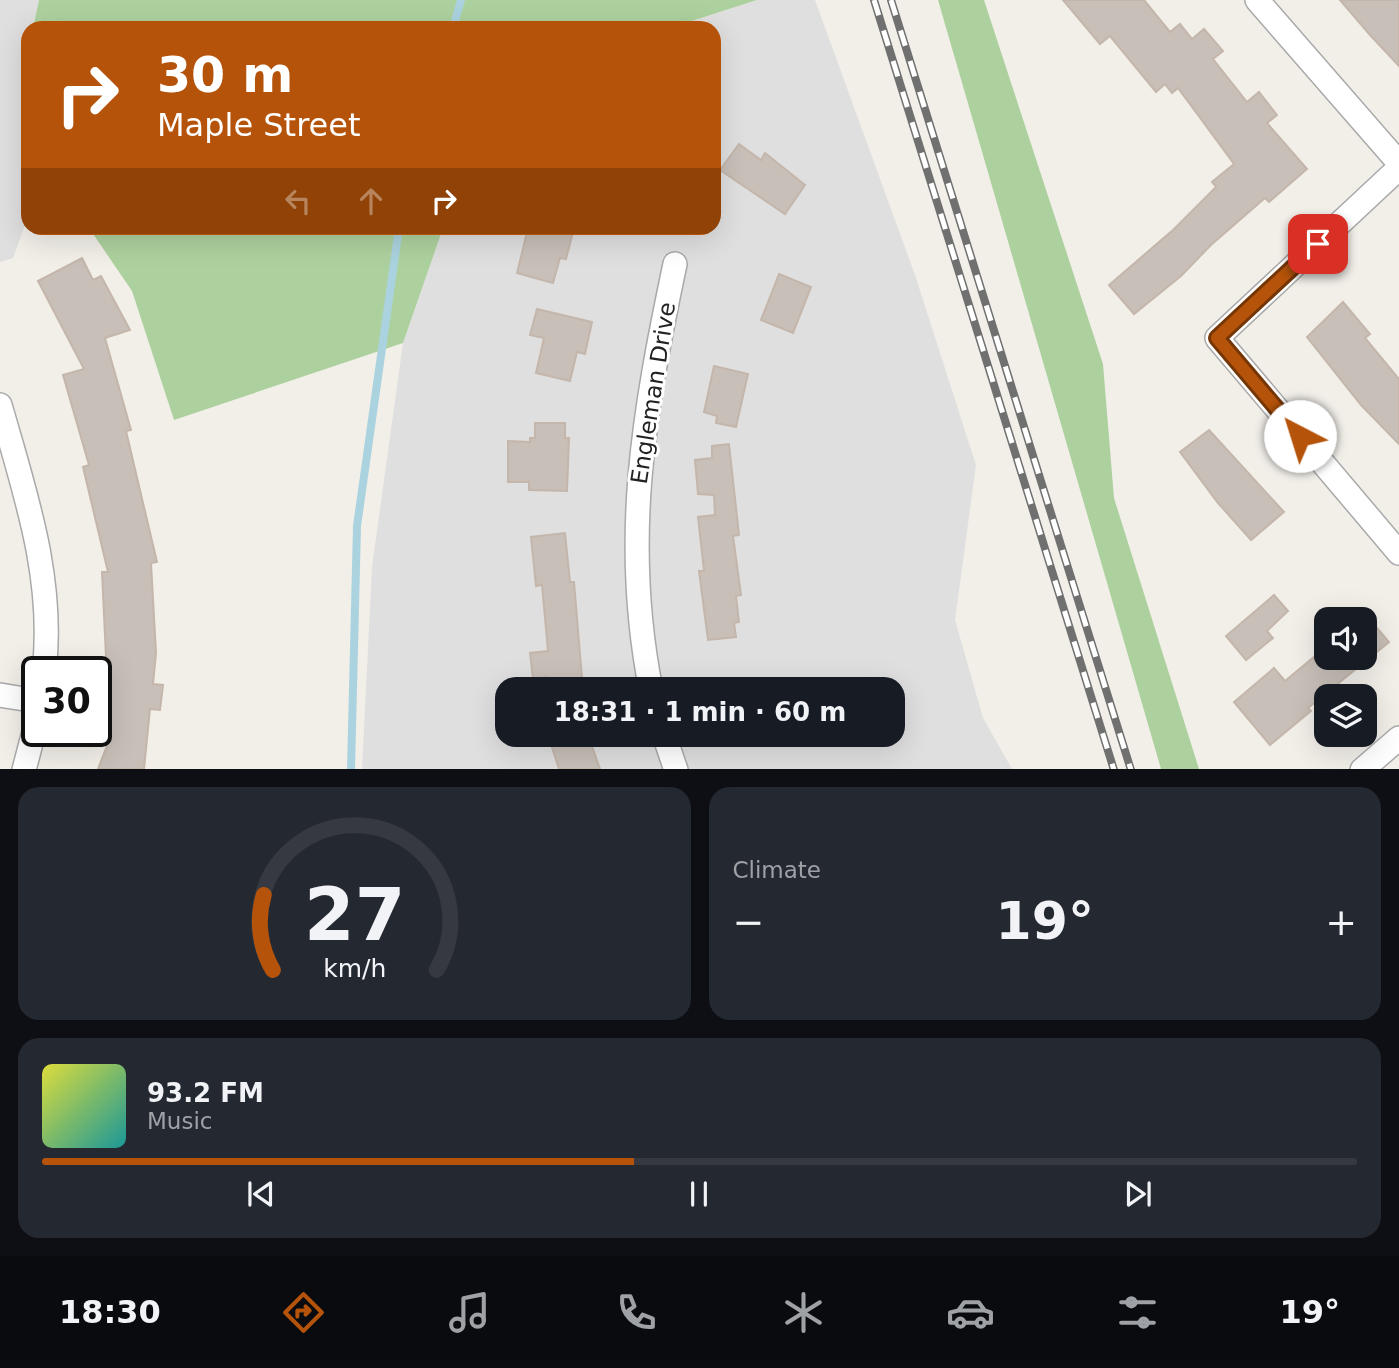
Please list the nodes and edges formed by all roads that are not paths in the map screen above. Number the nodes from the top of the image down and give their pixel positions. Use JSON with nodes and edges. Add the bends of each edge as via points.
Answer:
{"nodes":[{"id":1,"x":1257,"y":0,"type":"edge"},
{"id":2,"x":1399,"y":163,"type":"edge"},
{"id":3,"x":1399,"y":168,"type":"edge"},
{"id":4,"x":675,"y":264,"type":"dead end"},
{"id":5,"x":0,"y":405,"type":"edge"},
{"id":6,"x":1399,"y":553,"type":"edge"},
{"id":7,"x":45,"y":656,"type":"edge"},
{"id":8,"x":649,"y":677,"type":"edge"},
{"id":9,"x":0,"y":695,"type":"edge"},
{"id":10,"x":21,"y":698,"type":"edge"},
{"id":11,"x":1399,"y":738,"type":"edge"},
{"id":12,"x":30,"y":747,"type":"edge"},
{"id":13,"x":668,"y":747,"type":"edge"},
{"id":14,"x":24,"y":769,"type":"edge"},
{"id":15,"x":676,"y":769,"type":"edge"},
{"id":16,"x":1362,"y":769,"type":"edge"}],
"edges":[{"from":1,"to":2,"type":"street"},
{"from":3,"to":6,"type":"street","via":[[1217,338]]},
{"from":4,"to":8,"type":"street","name":"Engleman Drive","via":[[638,478],[637,592]]},
{"from":5,"to":7,"type":"street","via":[[37,535],[47,620]]},
{"from":9,"to":10,"type":"street"},
{"from":11,"to":16,"type":"street"},
{"from":12,"to":14,"type":"street"},
{"from":13,"to":15,"type":"street"}]}
